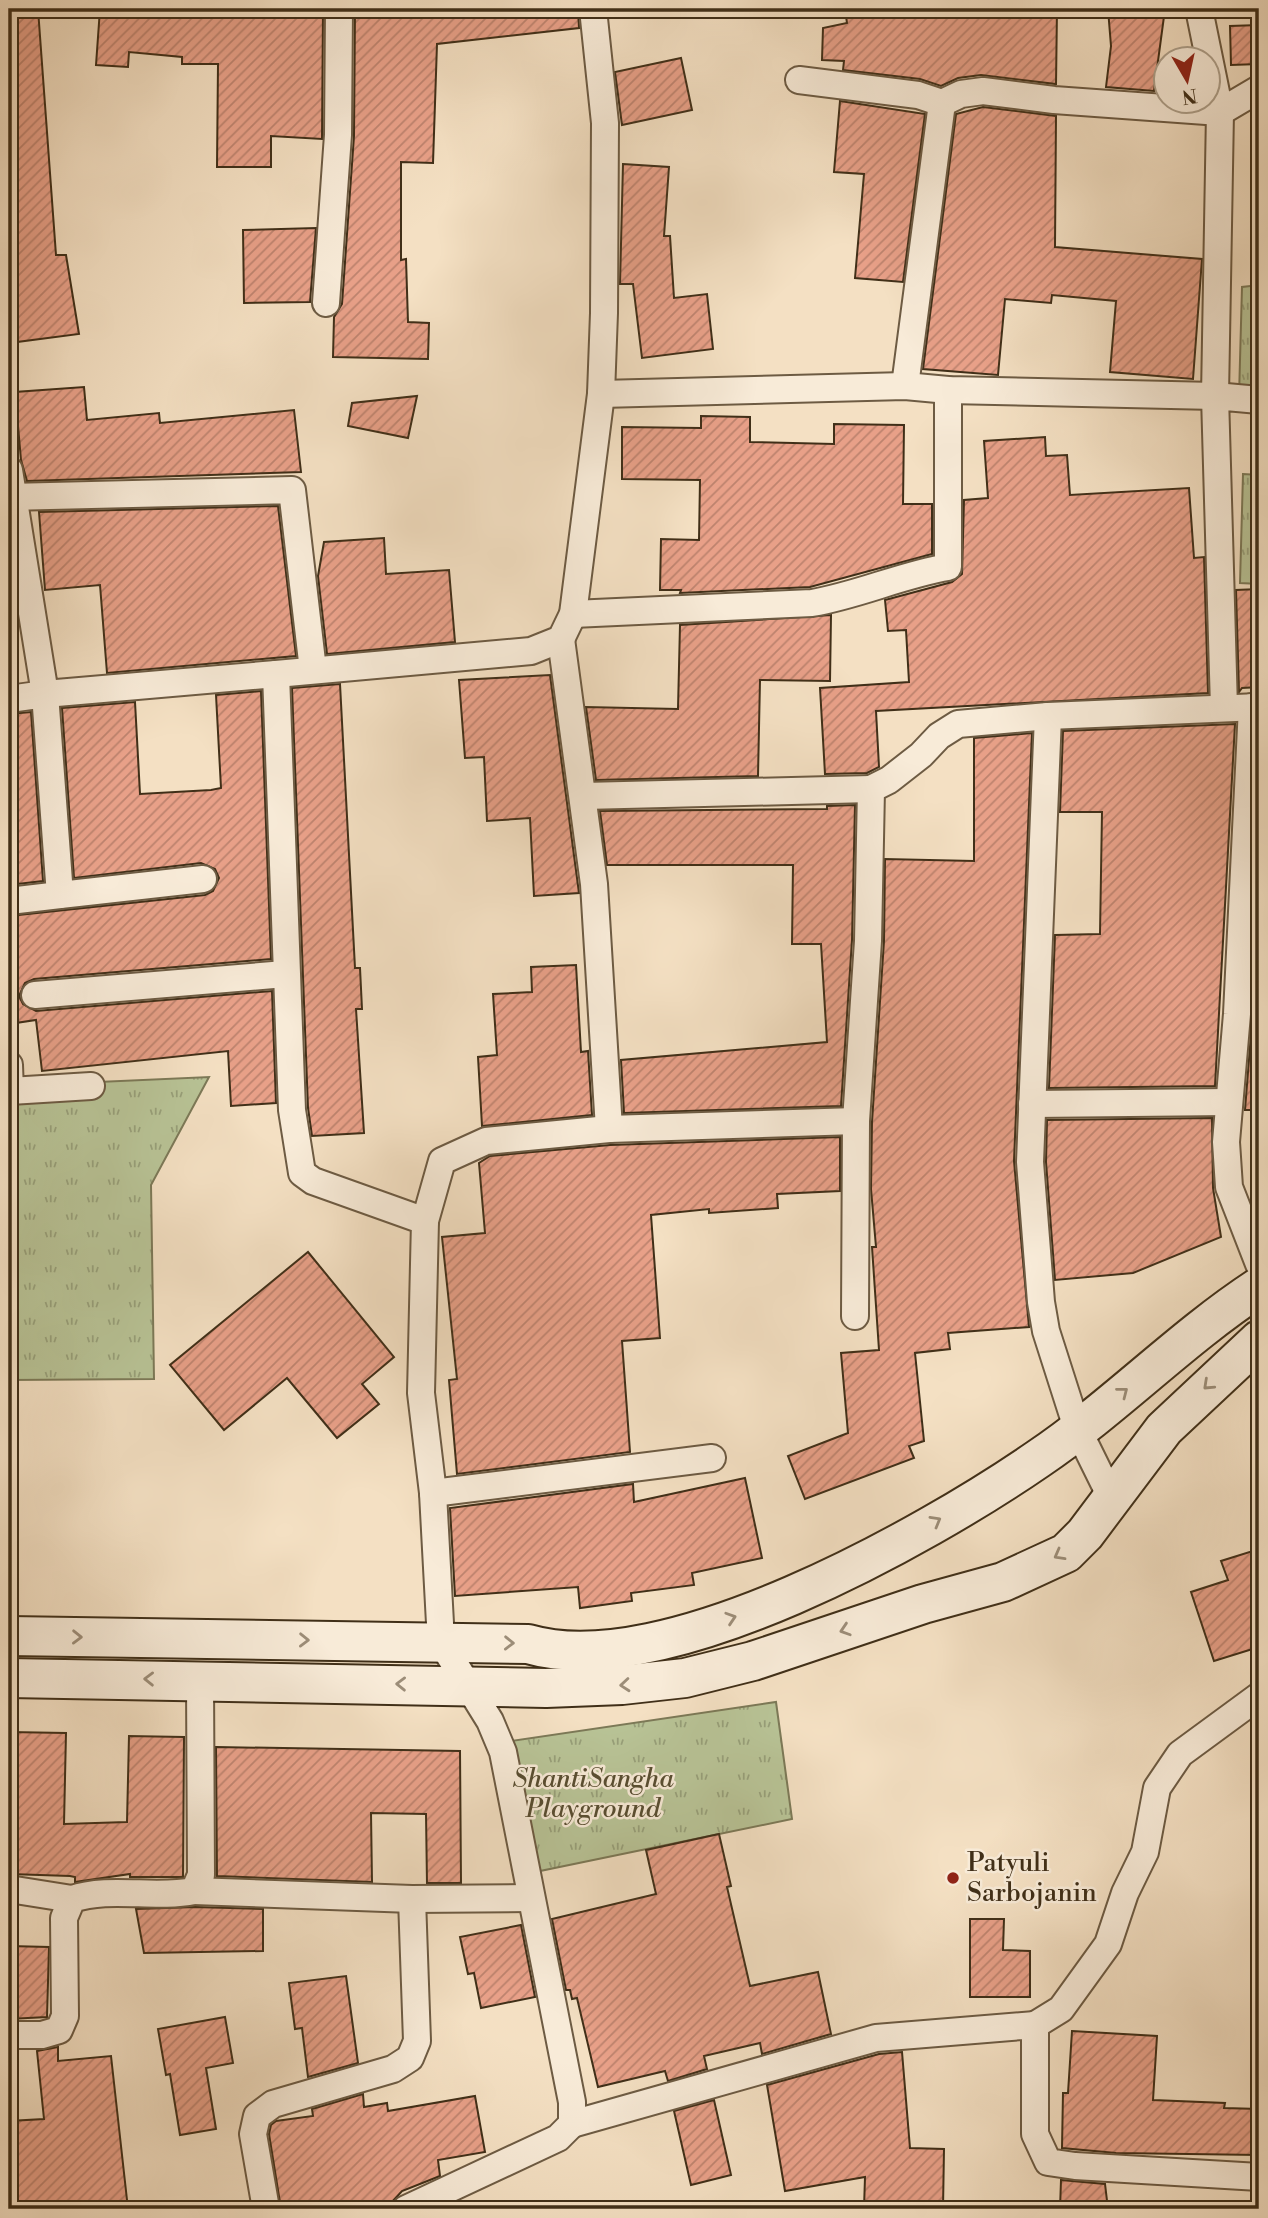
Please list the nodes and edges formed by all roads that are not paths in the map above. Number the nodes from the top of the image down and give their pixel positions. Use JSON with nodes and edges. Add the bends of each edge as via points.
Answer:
{"nodes":[{"id":1,"x":339,"y":9,"type":"edge"},
{"id":2,"x":593,"y":9,"type":"edge"},
{"id":3,"x":1199,"y":9,"type":"edge"},
{"id":4,"x":1206,"y":46,"type":"edge"},
{"id":5,"x":799,"y":80,"type":"dead end"},
{"id":6,"x":1259,"y":89,"type":"edge"},
{"id":7,"x":942,"y":103,"type":"junction"},
{"id":8,"x":1152,"y":108,"type":"edge"},
{"id":9,"x":1222,"y":112,"type":"edge"},
{"id":10,"x":1220,"y":116,"type":"edge"},
{"id":11,"x":326,"y":303,"type":"dead end"},
{"id":12,"x":905,"y":386,"type":"junction"},
{"id":13,"x":948,"y":390,"type":"junction"},
{"id":14,"x":601,"y":394,"type":"junction"},
{"id":15,"x":1214,"y":396,"type":"junction"},
{"id":16,"x":1259,"y":400,"type":"edge"},
{"id":17,"x":9,"y":470,"type":"edge"},
{"id":18,"x":10,"y":497,"type":"edge"},
{"id":19,"x":573,"y":614,"type":"junction"},
{"id":20,"x":561,"y":639,"type":"junction"},
{"id":21,"x":313,"y":670,"type":"junction"},
{"id":22,"x":276,"y":674,"type":"junction"},
{"id":23,"x":45,"y":694,"type":"junction"},
{"id":24,"x":9,"y":699,"type":"edge"},
{"id":25,"x":1256,"y":707,"type":"edge"},
{"id":26,"x":1224,"y":708,"type":"junction"},
{"id":27,"x":1048,"y":716,"type":"junction"},
{"id":28,"x":871,"y":789,"type":"junction"},
{"id":29,"x":584,"y":796,"type":"junction"},
{"id":30,"x":1253,"y":823,"type":"edge"},
{"id":31,"x":203,"y":879,"type":"dead end"},
{"id":32,"x":60,"y":895,"type":"junction"},
{"id":33,"x":9,"y":901,"type":"edge"},
{"id":34,"x":285,"y":974,"type":"junction"},
{"id":35,"x":35,"y":995,"type":"dead end"},
{"id":36,"x":9,"y":1065,"type":"edge"},
{"id":37,"x":91,"y":1086,"type":"dead end"},
{"id":38,"x":1228,"y":1102,"type":"junction"},
{"id":39,"x":1032,"y":1104,"type":"junction"},
{"id":40,"x":856,"y":1121,"type":"junction"},
{"id":41,"x":609,"y":1129,"type":"junction"},
{"id":42,"x":425,"y":1221,"type":"junction"},
{"id":43,"x":1259,"y":1264,"type":"edge"},
{"id":44,"x":1259,"y":1287,"type":"edge"},
{"id":45,"x":855,"y":1316,"type":"dead end"},
{"id":46,"x":1259,"y":1340,"type":"edge"},
{"id":47,"x":1077,"y":1428,"type":"junction"},
{"id":48,"x":712,"y":1458,"type":"dead end"},
{"id":49,"x":433,"y":1493,"type":"junction"},
{"id":50,"x":1112,"y":1499,"type":"junction"},
{"id":51,"x":12,"y":1636,"type":"edge"},
{"id":52,"x":441,"y":1642,"type":"junction"},
{"id":53,"x":12,"y":1678,"type":"edge"},
{"id":54,"x":200,"y":1680,"type":"junction"},
{"id":55,"x":469,"y":1686,"type":"junction"},
{"id":56,"x":1259,"y":1698,"type":"edge"},
{"id":57,"x":9,"y":1889,"type":"edge"},
{"id":58,"x":194,"y":1891,"type":"junction"},
{"id":59,"x":530,"y":1898,"type":"junction"},
{"id":60,"x":72,"y":1899,"type":"junction"},
{"id":61,"x":412,"y":1899,"type":"junction"},
{"id":62,"x":1035,"y":2025,"type":"junction"},
{"id":63,"x":9,"y":2035,"type":"edge"},
{"id":64,"x":572,"y":2124,"type":"junction"},
{"id":65,"x":1259,"y":2177,"type":"edge"},
{"id":66,"x":267,"y":2209,"type":"edge"},
{"id":67,"x":406,"y":2209,"type":"edge"}],
"edges":[{"from":1,"to":11,"type":"street","via":[[338,135]]},
{"from":2,"to":14,"type":"street","via":[[605,123]]},
{"from":3,"to":4,"type":"street"},
{"from":5,"to":7,"type":"street","via":[[918,95]]},
{"from":6,"to":9,"type":"street"},
{"from":7,"to":8,"type":"street","via":[[983,91]]},
{"from":7,"to":12,"type":"street"},
{"from":10,"to":15,"type":"street"},
{"from":12,"to":13,"type":"street"},
{"from":12,"to":14,"type":"street"},
{"from":13,"to":15,"type":"street"},
{"from":13,"to":19,"type":"street","via":[[948,567],[911,573],[850,596],[811,603]]},
{"from":14,"to":19,"type":"street"},
{"from":15,"to":16,"type":"street"},
{"from":15,"to":26,"type":"street"},
{"from":17,"to":18,"type":"street"},
{"from":18,"to":21,"type":"street","via":[[292,490]]},
{"from":18,"to":23,"type":"street"},
{"from":19,"to":20,"type":"street"},
{"from":20,"to":21,"type":"street","via":[[530,651]]},
{"from":20,"to":29,"type":"street"},
{"from":21,"to":22,"type":"street"},
{"from":22,"to":23,"type":"street"},
{"from":22,"to":34,"type":"street"},
{"from":23,"to":24,"type":"street"},
{"from":23,"to":32,"type":"street"},
{"from":25,"to":26,"type":"street"},
{"from":25,"to":30,"type":"street"},
{"from":26,"to":27,"type":"street"},
{"from":27,"to":28,"type":"street","via":[[958,724],[889,780]]},
{"from":27,"to":39,"type":"street"},
{"from":28,"to":29,"type":"street"},
{"from":28,"to":40,"type":"street","via":[[868,941]]},
{"from":29,"to":41,"type":"street"},
{"from":30,"to":38,"type":"street"},
{"from":31,"to":32,"type":"street"},
{"from":32,"to":33,"type":"street"},
{"from":34,"to":35,"type":"street"},
{"from":34,"to":42,"type":"street","via":[[292,1110],[302,1173]]},
{"from":36,"to":37,"type":"street","via":[[10,1091]]},
{"from":38,"to":39,"type":"street"},
{"from":38,"to":43,"type":"street","via":[[1230,1187]]},
{"from":39,"to":47,"type":"street","via":[[1030,1162],[1041,1302]]},
{"from":40,"to":41,"type":"street"},
{"from":40,"to":45,"type":"street"},
{"from":41,"to":42,"type":"street","via":[[486,1141],[442,1161]]},
{"from":42,"to":49,"type":"street","via":[[421,1393]]},
{"from":47,"to":44,"type":"main road","one_way":true},
{"from":46,"to":50,"type":"main road","one_way":true,"via":[[1164,1429]]},
{"from":47,"to":50,"type":"street"},
{"from":52,"to":47,"type":"main road","one_way":true,"via":[[528,1644],[574,1652],[676,1636],[744,1614],[869,1561],[1040,1458]]},
{"from":48,"to":49,"type":"street"},
{"from":49,"to":52,"type":"street"},
{"from":50,"to":55,"type":"main road","one_way":true,"via":[[1066,1553],[1003,1582],[753,1661],[685,1678],[622,1685]]},
{"from":51,"to":52,"type":"main road","one_way":true},
{"from":51,"to":53,"type":"main road"},
{"from":52,"to":55,"type":"street"},
{"from":54,"to":53,"type":"main road","one_way":true},
{"from":55,"to":54,"type":"main road","one_way":true},
{"from":54,"to":58,"type":"street","via":[[201,1875]]},
{"from":55,"to":59,"type":"street","via":[[503,1752]]},
{"from":56,"to":62,"type":"street","via":[[1180,1754],[1157,1788],[1145,1852],[1108,1944],[1061,2009]]},
{"from":57,"to":60,"type":"street"},
{"from":58,"to":60,"type":"street","via":[[173,1895],[88,1893]]},
{"from":58,"to":61,"type":"street"},
{"from":59,"to":61,"type":"street"},
{"from":59,"to":64,"type":"street","via":[[572,2102]]},
{"from":60,"to":63,"type":"street","via":[[64,1918],[65,2016],[59,2030]]},
{"from":61,"to":66,"type":"street","via":[[417,2041],[410,2058],[393,2069],[273,2104],[257,2116],[253,2134]]},
{"from":62,"to":64,"type":"street","via":[[876,2039]]},
{"from":62,"to":65,"type":"street","via":[[1035,2134],[1048,2162]]},
{"from":64,"to":67,"type":"street","via":[[558,2138]]}]}
